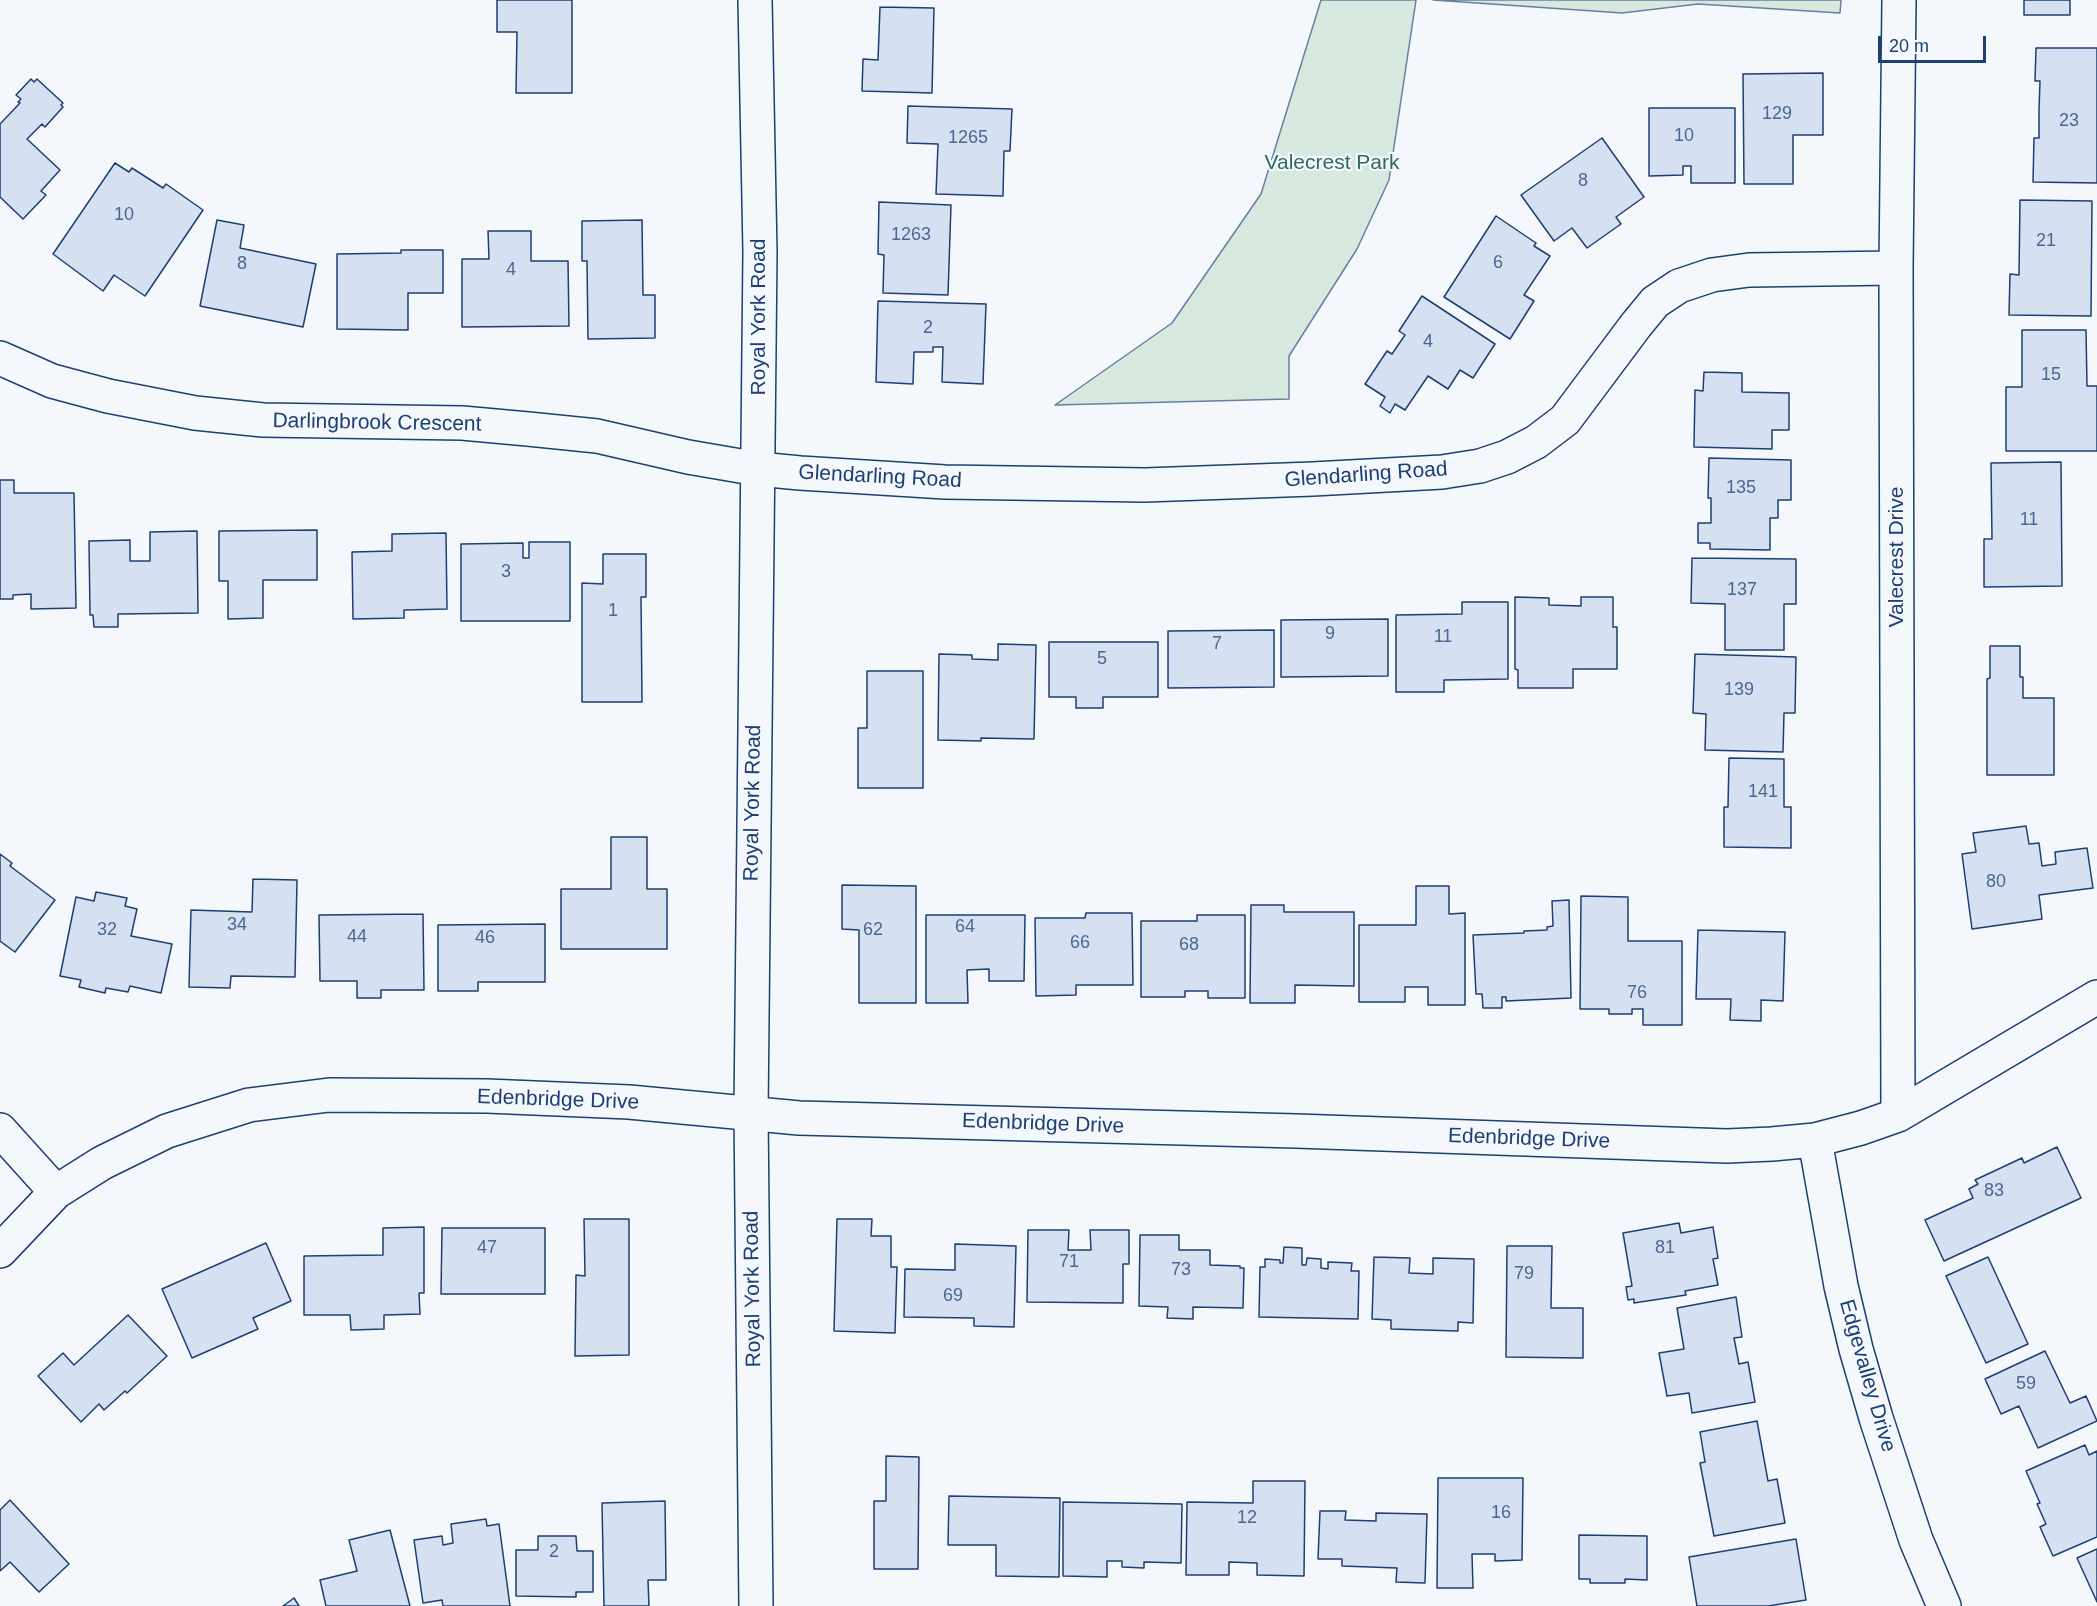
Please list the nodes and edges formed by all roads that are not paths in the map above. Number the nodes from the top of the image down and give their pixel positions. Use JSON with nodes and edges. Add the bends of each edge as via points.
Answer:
{"nodes":[{"id":1,"x":755,"y":0,"type":"edge"},
{"id":2,"x":1899,"y":0,"type":"edge"},
{"id":3,"x":1896,"y":268,"type":"junction"},
{"id":4,"x":0,"y":358,"type":"edge"},
{"id":5,"x":758,"y":470,"type":"junction"},
{"id":6,"x":2097,"y":997,"type":"edge"},
{"id":7,"x":750,"y":1112,"type":"junction"},
{"id":8,"x":1898,"y":1115,"type":"junction"},
{"id":9,"x":0,"y":1130,"type":"edge"},
{"id":10,"x":1815,"y":1140,"type":"junction"},
{"id":11,"x":56,"y":1192,"type":"junction"},
{"id":12,"x":0,"y":1251,"type":"edge"},
{"id":13,"x":756,"y":1606,"type":"edge"},
{"id":14,"x":1944,"y":1606,"type":"edge"}],
"edges":[{"from":1,"to":5,"type":"street","name":"Royal York Road","via":[[760,252]]},
{"from":2,"to":3,"type":"street","name":"Valecrest Drive"},
{"from":3,"to":5,"type":"street","name":"Glendarling Road","via":[[1749,270],[1712,275],[1679,286],[1655,302],[1565,420],[1536,442],[1480,466],[1325,479],[1145,485],[945,482]]},
{"from":3,"to":8,"type":"street","name":"Valecrest Drive"},
{"from":4,"to":5,"type":"street","name":"Darlingbrook Crescent","via":[[52,381],[195,413],[263,420],[462,423],[528,429],[597,436]]},
{"from":5,"to":7,"type":"street","name":"Royal York Road"},
{"from":6,"to":8,"type":"street","name":"Edenbridge Drive"},
{"from":7,"to":10,"type":"street","name":"Edenbridge Drive","via":[[799,1118],[1726,1146]]},
{"from":7,"to":11,"type":"street","name":"Edenbridge Drive","via":[[487,1096],[329,1095],[249,1105],[167,1131],[102,1163]]},
{"from":7,"to":13,"type":"street","name":"Royal York Road"},
{"from":8,"to":10,"type":"street","name":"Edenbridge Drive"},
{"from":9,"to":11,"type":"street"},
{"from":10,"to":14,"type":"street","name":"Edgevalley Drive","via":[[1856,1348],[1916,1539]]},
{"from":11,"to":12,"type":"street","name":"Edenbridge Drive"}]}
